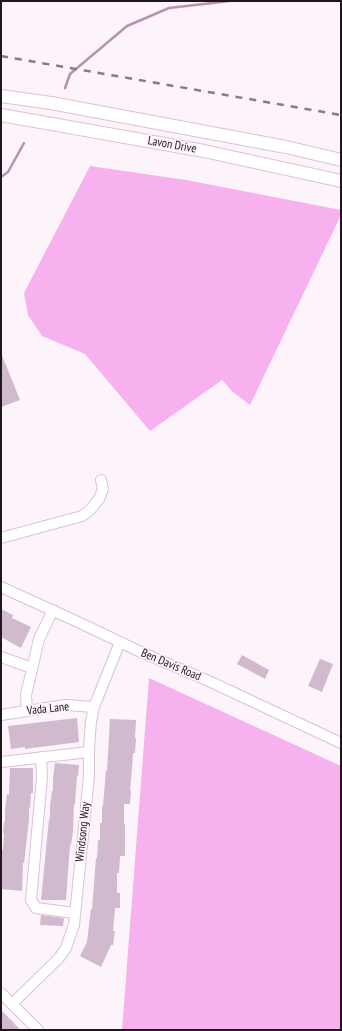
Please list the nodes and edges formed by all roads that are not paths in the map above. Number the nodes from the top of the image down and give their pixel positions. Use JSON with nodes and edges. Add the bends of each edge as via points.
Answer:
{"nodes":[{"id":1,"x":1,"y":96,"type":"edge"},
{"id":2,"x":1,"y":116,"type":"edge"},
{"id":3,"x":341,"y":160,"type":"edge"},
{"id":4,"x":341,"y":181,"type":"edge"},
{"id":5,"x":101,"y":480,"type":"dead end"},
{"id":6,"x":1,"y":538,"type":"edge"},
{"id":7,"x":1,"y":587,"type":"edge"},
{"id":8,"x":53,"y":610,"type":"junction"},
{"id":9,"x":120,"y":642,"type":"junction"},
{"id":10,"x":1,"y":657,"type":"edge"},
{"id":11,"x":32,"y":668,"type":"junction"},
{"id":12,"x":94,"y":707,"type":"junction"},
{"id":13,"x":27,"y":711,"type":"junction"},
{"id":14,"x":1,"y":715,"type":"edge"},
{"id":15,"x":341,"y":743,"type":"edge"},
{"id":16,"x":89,"y":752,"type":"junction"},
{"id":17,"x":41,"y":757,"type":"junction"},
{"id":18,"x":1,"y":762,"type":"edge"},
{"id":19,"x":75,"y":913,"type":"junction"},
{"id":20,"x":1,"y":993,"type":"edge"},
{"id":21,"x":12,"y":1004,"type":"junction"},
{"id":22,"x":38,"y":1030,"type":"edge"}],
"edges":[{"from":1,"to":3,"type":"main road","name":"Lavon Drive","via":[[279,146]]},
{"from":2,"to":4,"type":"main road","name":"Lavon Drive","via":[[204,151]]},
{"from":5,"to":6,"type":"street","via":[[103,489],[99,499],[82,516]]},
{"from":7,"to":8,"type":"street","name":"Ben Davis Road"},
{"from":8,"to":9,"type":"street","name":"Ben Davis Road"},
{"from":8,"to":11,"type":"street","via":[[39,639]]},
{"from":9,"to":12,"type":"street","name":"Windsong Way"},
{"from":9,"to":15,"type":"street","name":"Ben Davis Road"},
{"from":10,"to":11,"type":"street"},
{"from":11,"to":13,"type":"street","via":[[26,694]]},
{"from":12,"to":13,"type":"street","name":"Vada Lane","via":[[66,705]]},
{"from":12,"to":16,"type":"street","name":"Windsong Way"},
{"from":13,"to":14,"type":"street","name":"Vada Lane"},
{"from":16,"to":17,"type":"street"},
{"from":16,"to":19,"type":"street","name":"Windsong Way","via":[[89,776]]},
{"from":17,"to":18,"type":"street"},
{"from":17,"to":19,"type":"street","via":[[42,776],[31,900],[36,908]]},
{"from":19,"to":21,"type":"street","name":"Windsong Way","via":[[74,925],[66,948]]},
{"from":20,"to":21,"type":"street"},
{"from":21,"to":22,"type":"street"}]}
